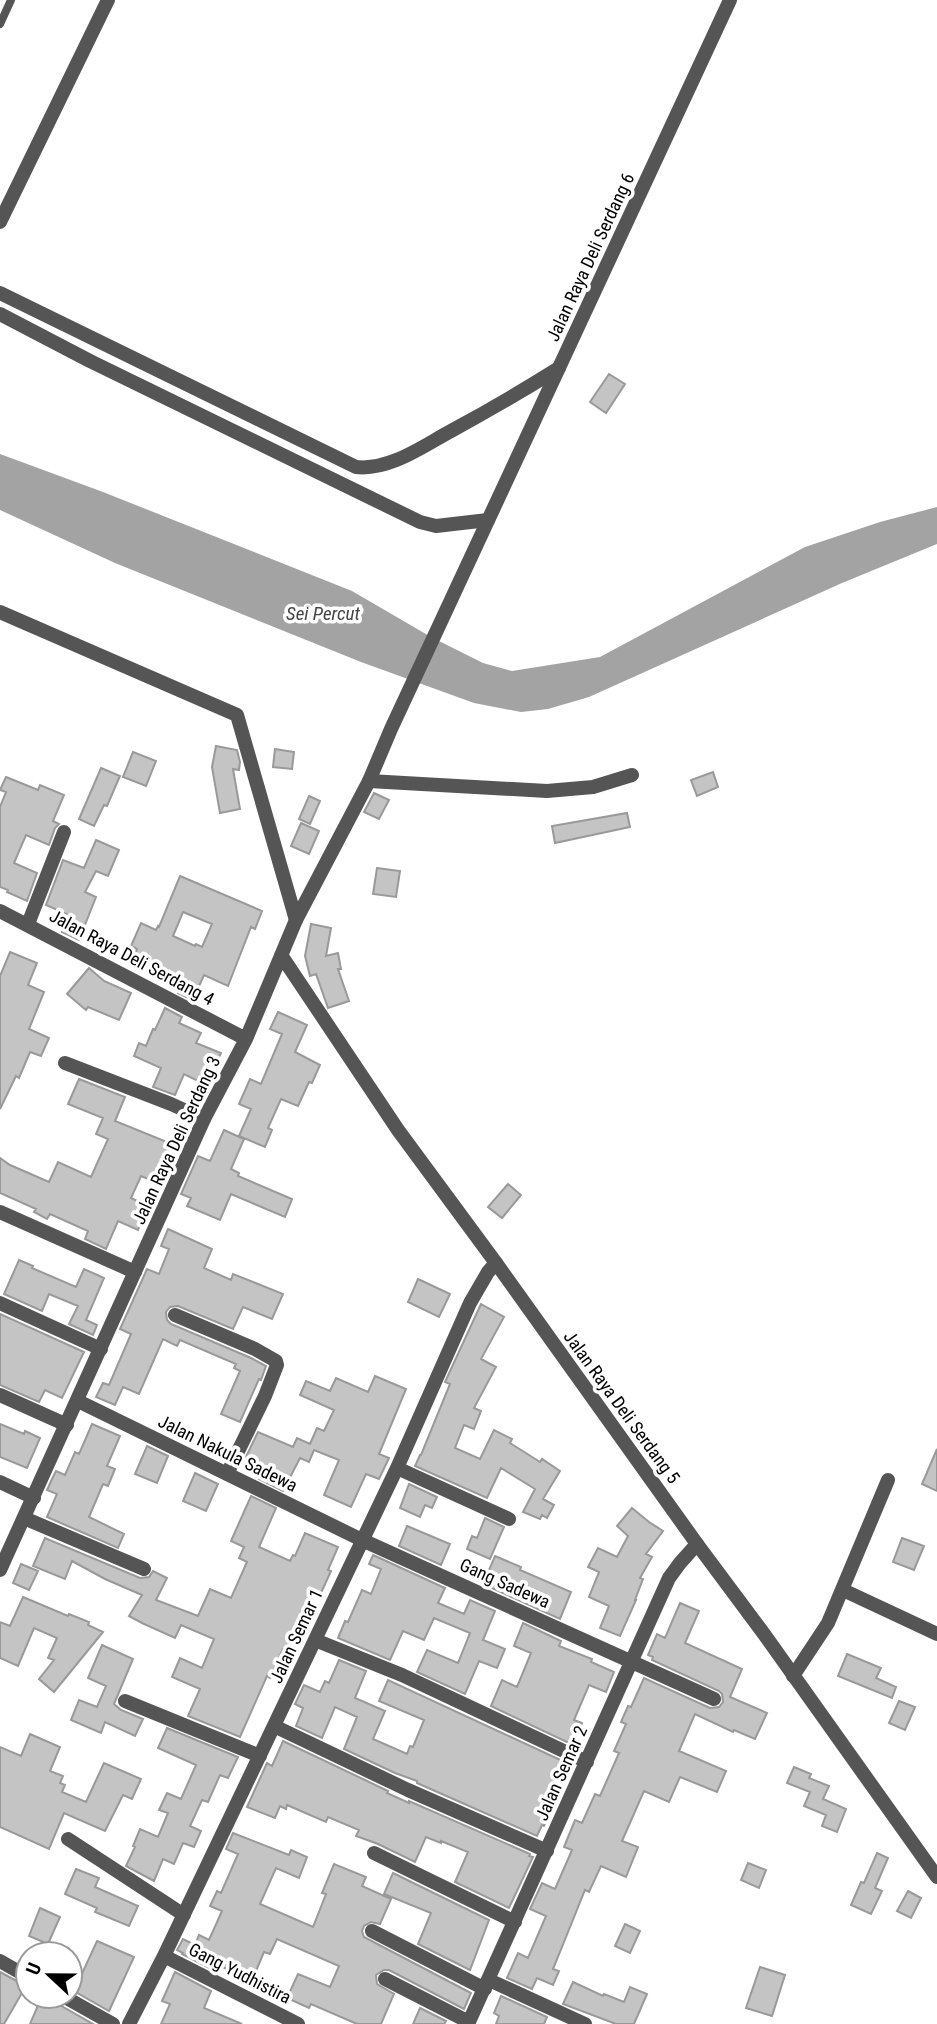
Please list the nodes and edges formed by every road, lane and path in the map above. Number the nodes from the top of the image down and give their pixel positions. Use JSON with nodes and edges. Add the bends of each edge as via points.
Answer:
{"nodes":[{"id":1,"x":12,"y":0,"type":"edge"},
{"id":2,"x":108,"y":0,"type":"edge"},
{"id":3,"x":730,"y":0,"type":"edge"},
{"id":4,"x":0,"y":24,"type":"edge"},
{"id":5,"x":0,"y":222,"type":"edge"},
{"id":6,"x":0,"y":293,"type":"edge"},
{"id":7,"x":0,"y":314,"type":"edge"},
{"id":8,"x":559,"y":368,"type":"junction"},
{"id":9,"x":485,"y":525,"type":"junction"},
{"id":10,"x":0,"y":612,"type":"edge"},
{"id":11,"x":391,"y":729,"type":"joint"},
{"id":12,"x":632,"y":775,"type":"dead end"},
{"id":13,"x":369,"y":781,"type":"junction"},
{"id":14,"x":64,"y":832,"type":"dead end"},
{"id":15,"x":1,"y":913,"type":"edge"},
{"id":16,"x":296,"y":920,"type":"junction"},
{"id":17,"x":28,"y":923,"type":"junction"},
{"id":18,"x":281,"y":955,"type":"junction"},
{"id":19,"x":246,"y":1039,"type":"junction"},
{"id":20,"x":65,"y":1063,"type":"dead end"},
{"id":21,"x":204,"y":1119,"type":"junction"},
{"id":22,"x":0,"y":1212,"type":"edge"},
{"id":23,"x":492,"y":1268,"type":"junction"},
{"id":24,"x":135,"y":1272,"type":"junction"},
{"id":25,"x":0,"y":1303,"type":"edge"},
{"id":26,"x":175,"y":1315,"type":"dead end"},
{"id":27,"x":101,"y":1349,"type":"junction"},
{"id":28,"x":0,"y":1395,"type":"edge"},
{"id":29,"x":78,"y":1401,"type":"junction"},
{"id":30,"x":67,"y":1425,"type":"junction"},
{"id":31,"x":397,"y":1468,"type":"junction"},
{"id":32,"x":227,"y":1474,"type":"junction"},
{"id":33,"x":888,"y":1480,"type":"dead end"},
{"id":34,"x":0,"y":1482,"type":"edge"},
{"id":35,"x":34,"y":1498,"type":"junction"},
{"id":36,"x":24,"y":1518,"type":"junction"},
{"id":37,"x":509,"y":1519,"type":"dead end"},
{"id":38,"x":362,"y":1540,"type":"junction"},
{"id":39,"x":695,"y":1546,"type":"junction"},
{"id":40,"x":144,"y":1569,"type":"dead end"},
{"id":41,"x":0,"y":1570,"type":"edge"},
{"id":42,"x":843,"y":1590,"type":"junction"},
{"id":43,"x":937,"y":1634,"type":"edge"},
{"id":44,"x":315,"y":1640,"type":"junction"},
{"id":45,"x":632,"y":1661,"type":"junction"},
{"id":46,"x":793,"y":1676,"type":"junction"},
{"id":47,"x":714,"y":1699,"type":"dead end"},
{"id":48,"x":125,"y":1700,"type":"dead end"},
{"id":49,"x":274,"y":1726,"type":"junction"},
{"id":50,"x":260,"y":1756,"type":"junction"},
{"id":51,"x":587,"y":1762,"type":"junction"},
{"id":52,"x":68,"y":1839,"type":"dead end"},
{"id":53,"x":547,"y":1851,"type":"junction"},
{"id":54,"x":374,"y":1853,"type":"dead end"},
{"id":55,"x":937,"y":1877,"type":"edge"},
{"id":56,"x":184,"y":1914,"type":"junction"},
{"id":57,"x":515,"y":1922,"type":"junction"},
{"id":58,"x":372,"y":1931,"type":"dead end"},
{"id":59,"x":164,"y":1956,"type":"junction"},
{"id":60,"x":385,"y":1979,"type":"dead end"},
{"id":61,"x":487,"y":1984,"type":"junction"},
{"id":62,"x":84,"y":2008,"type":"edge"},
{"id":63,"x":469,"y":2023,"type":"edge"},
{"id":64,"x":113,"y":2024,"type":"edge"},
{"id":65,"x":129,"y":2024,"type":"edge"},
{"id":66,"x":298,"y":2024,"type":"edge"},
{"id":67,"x":585,"y":2024,"type":"edge"}],
"edges":[{"from":1,"to":4,"type":"lane"},
{"from":2,"to":5,"type":"street"},
{"from":3,"to":8,"type":"street","name":"Jalan Raya Deli Serdang 6"},
{"from":6,"to":8,"type":"street","via":[[362,468],[407,455]]},
{"from":7,"to":9,"type":"street","via":[[420,522]]},
{"from":8,"to":9,"type":"street","name":"Jalan Raya Deli Serdang 6"},
{"from":9,"to":11,"type":"street","name":"Jalan Raya Deli Serdang 6"},
{"from":10,"to":16,"type":"street","via":[[237,715]]},
{"from":11,"to":13,"type":"street","name":"Jalan Raya Deli Serdang 3"},
{"from":12,"to":13,"type":"street","via":[[593,787],[547,790]]},
{"from":13,"to":16,"type":"street","name":"Jalan Raya Deli Serdang 3"},
{"from":14,"to":17,"type":"street"},
{"from":15,"to":17,"type":"street","name":"Jalan Raya Deli Serdang 4"},
{"from":16,"to":18,"type":"street","name":"Jalan Raya Deli Serdang 3"},
{"from":17,"to":19,"type":"street","name":"Jalan Raya Deli Serdang 4"},
{"from":18,"to":19,"type":"street","name":"Jalan Raya Deli Serdang 3"},
{"from":18,"to":23,"type":"street","name":"Jalan Raya Deli Serdang 5"},
{"from":19,"to":21,"type":"street","name":"Jalan Raya Deli Serdang 3"},
{"from":20,"to":21,"type":"street"},
{"from":21,"to":24,"type":"street","name":"Jalan Raya Deli Serdang 3"},
{"from":22,"to":24,"type":"street"},
{"from":23,"to":31,"type":"street","name":"Jalan Semar 1","via":[[470,1303]]},
{"from":23,"to":39,"type":"street","name":"Jalan Raya Deli Serdang 5"},
{"from":24,"to":27,"type":"street","name":"Jalan Raya Deli Serdang 3"},
{"from":25,"to":27,"type":"street"},
{"from":26,"to":32,"type":"street","via":[[255,1349],[278,1365]]},
{"from":27,"to":29,"type":"street","name":"Jalan Raya Deli Serdang 3"},
{"from":28,"to":30,"type":"street"},
{"from":29,"to":30,"type":"street","name":"Jalan Raya Deli Serdang 3"},
{"from":29,"to":32,"type":"street","name":"Jalan Nakula Sadewa"},
{"from":30,"to":35,"type":"street","name":"Jalan Raya Deli Serdang 3"},
{"from":31,"to":37,"type":"street"},
{"from":31,"to":38,"type":"street","name":"Jalan Semar 1"},
{"from":32,"to":38,"type":"street","name":"Jalan Nakula Sadewa"},
{"from":33,"to":42,"type":"street"},
{"from":34,"to":35,"type":"street"},
{"from":35,"to":36,"type":"street","name":"Jalan Raya Deli Serdang 3"},
{"from":36,"to":40,"type":"street"},
{"from":36,"to":41,"type":"street","name":"Jalan Raya Deli Serdang 3"},
{"from":38,"to":44,"type":"street","name":"Jalan Semar 1"},
{"from":38,"to":45,"type":"street","name":"Gang Sadewa"},
{"from":39,"to":45,"type":"street","name":"Jalan Semar 2","via":[[669,1578]]},
{"from":39,"to":46,"type":"street","name":"Jalan Raya Deli Serdang 5"},
{"from":42,"to":43,"type":"street"},
{"from":42,"to":46,"type":"street","via":[[828,1623]]},
{"from":44,"to":49,"type":"street","name":"Jalan Semar 1"},
{"from":44,"to":51,"type":"street","via":[[402,1675]]},
{"from":45,"to":47,"type":"street","name":"Gang Sadewa"},
{"from":45,"to":51,"type":"street","name":"Jalan Semar 2"},
{"from":46,"to":55,"type":"street","name":"Jalan Raya Deli Serdang 5"},
{"from":48,"to":50,"type":"street"},
{"from":49,"to":50,"type":"street","name":"Jalan Semar 1"},
{"from":49,"to":53,"type":"street"},
{"from":50,"to":56,"type":"street","name":"Jalan Semar 1"},
{"from":51,"to":53,"type":"street","name":"Jalan Semar 2"},
{"from":52,"to":56,"type":"street"},
{"from":53,"to":57,"type":"street","name":"Jalan Semar 2"},
{"from":54,"to":57,"type":"street"},
{"from":56,"to":59,"type":"street","name":"Jalan Semar 1"},
{"from":57,"to":61,"type":"street","name":"Jalan Semar 2"},
{"from":58,"to":61,"type":"street"},
{"from":59,"to":65,"type":"street","name":"Jalan Semar 1"},
{"from":59,"to":66,"type":"street","name":"Gang Yudhistira"},
{"from":60,"to":63,"type":"street"},
{"from":61,"to":63,"type":"street","name":"Jalan Semar 2"},
{"from":61,"to":67,"type":"street"},
{"from":62,"to":64,"type":"street"}]}
